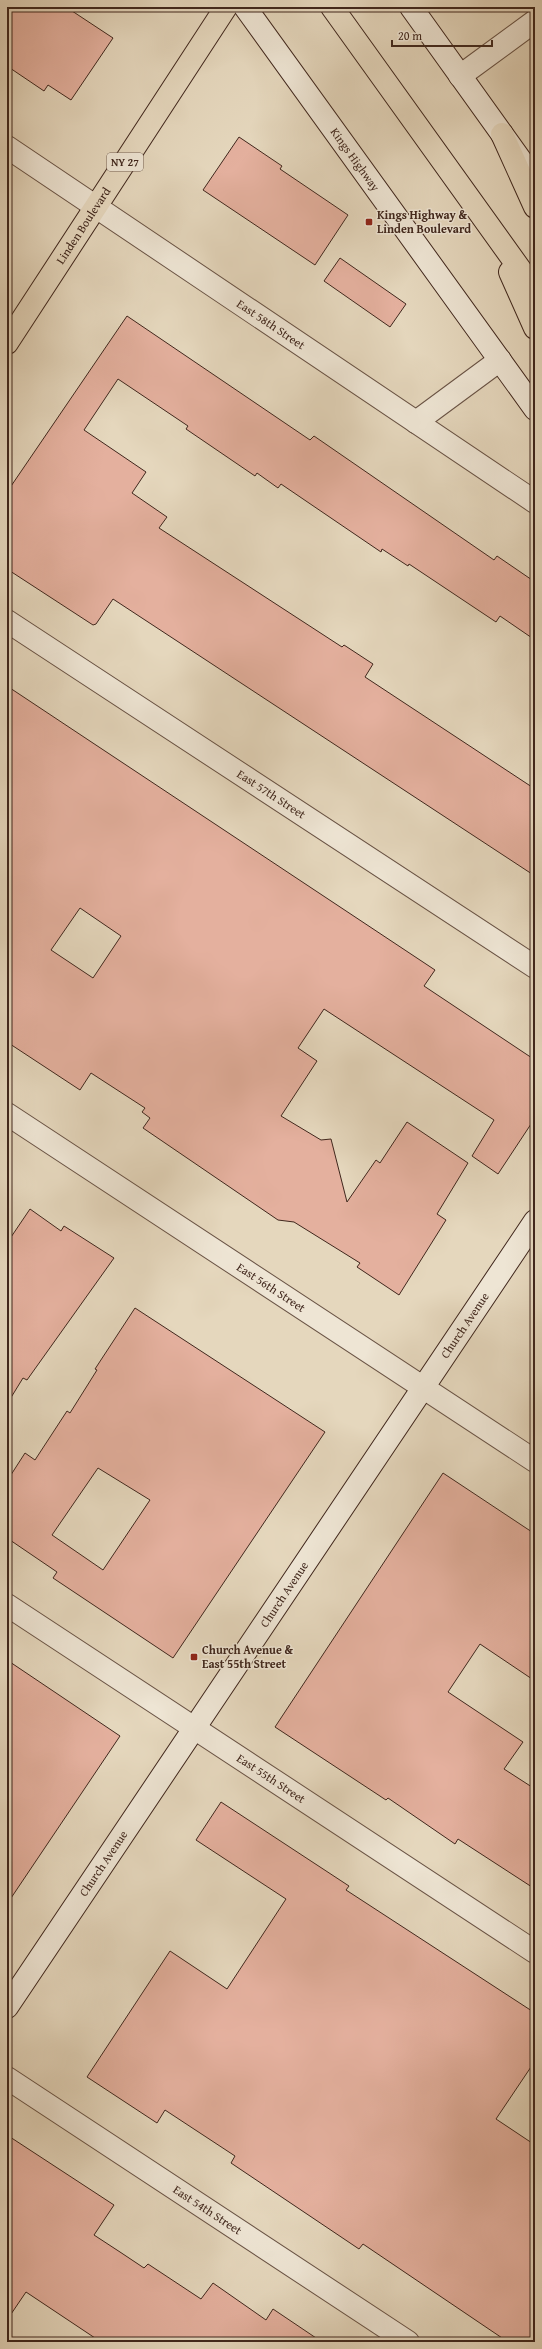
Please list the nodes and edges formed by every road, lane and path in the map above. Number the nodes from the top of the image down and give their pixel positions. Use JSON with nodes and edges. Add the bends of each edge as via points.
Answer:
{"nodes":[{"id":1,"x":226,"y":7,"type":"edge"},
{"id":2,"x":245,"y":7,"type":"edge"},
{"id":3,"x":332,"y":7,"type":"edge"},
{"id":4,"x":412,"y":7,"type":"edge"},
{"id":5,"x":535,"y":21,"type":"edge"},
{"id":6,"x":460,"y":76,"type":"junction"},
{"id":7,"x":502,"y":134,"type":"junction"},
{"id":8,"x":7,"y":147,"type":"edge"},
{"id":9,"x":535,"y":180,"type":"edge"},
{"id":10,"x":97,"y":206,"type":"junction"},
{"id":11,"x":535,"y":207,"type":"edge"},
{"id":12,"x":489,"y":227,"type":"junction"},
{"id":13,"x":535,"y":290,"type":"edge"},
{"id":14,"x":535,"y":328,"type":"edge"},
{"id":15,"x":7,"y":343,"type":"edge"},
{"id":16,"x":500,"y":360,"type":"junction"},
{"id":17,"x":535,"y":409,"type":"edge"},
{"id":18,"x":416,"y":422,"type":"junction"},
{"id":19,"x":535,"y":502,"type":"edge"},
{"id":20,"x":7,"y":621,"type":"edge"},
{"id":21,"x":535,"y":967,"type":"edge"},
{"id":22,"x":7,"y":1114,"type":"edge"},
{"id":23,"x":535,"y":1221,"type":"edge"},
{"id":24,"x":423,"y":1387,"type":"junction"},
{"id":25,"x":535,"y":1460,"type":"edge"},
{"id":26,"x":7,"y":1605,"type":"edge"},
{"id":27,"x":193,"y":1728,"type":"junction"},
{"id":28,"x":535,"y":1952,"type":"edge"},
{"id":29,"x":7,"y":2007,"type":"edge"},
{"id":30,"x":7,"y":2078,"type":"edge"},
{"id":31,"x":408,"y":2342,"type":"edge"}],
"edges":[{"from":1,"to":10,"type":"main road","name":"Linden Boulevard","number":"NY 27"},
{"from":2,"to":16,"type":"street","name":"Kings Highway"},
{"from":3,"to":12,"type":"main road"},
{"from":4,"to":6,"type":"street"},
{"from":5,"to":6,"type":"street"},
{"from":6,"to":7,"type":"street"},
{"from":7,"to":9,"type":"street"},
{"from":7,"to":11,"type":"main road"},
{"from":8,"to":10,"type":"street","name":"East 58th Street"},
{"from":10,"to":15,"type":"main road","name":"Linden Boulevard","number":"NY 27"},
{"from":10,"to":18,"type":"street","name":"East 58th Street"},
{"from":12,"to":13,"type":"main road"},
{"from":12,"to":14,"type":"main road"},
{"from":16,"to":17,"type":"street","name":"Kings Highway"},
{"from":16,"to":18,"type":"street"},
{"from":18,"to":19,"type":"street","name":"East 58th Street"},
{"from":20,"to":21,"type":"street","name":"East 57th Street"},
{"from":22,"to":24,"type":"street","name":"East 56th Street"},
{"from":23,"to":24,"type":"street","name":"Church Avenue"},
{"from":24,"to":25,"type":"street","name":"East 56th Street"},
{"from":24,"to":27,"type":"street","name":"Church Avenue"},
{"from":26,"to":27,"type":"street","name":"East 55th Street"},
{"from":27,"to":28,"type":"street","name":"East 55th Street"},
{"from":27,"to":29,"type":"street","name":"Church Avenue"},
{"from":30,"to":31,"type":"street","name":"East 54th Street"}]}
